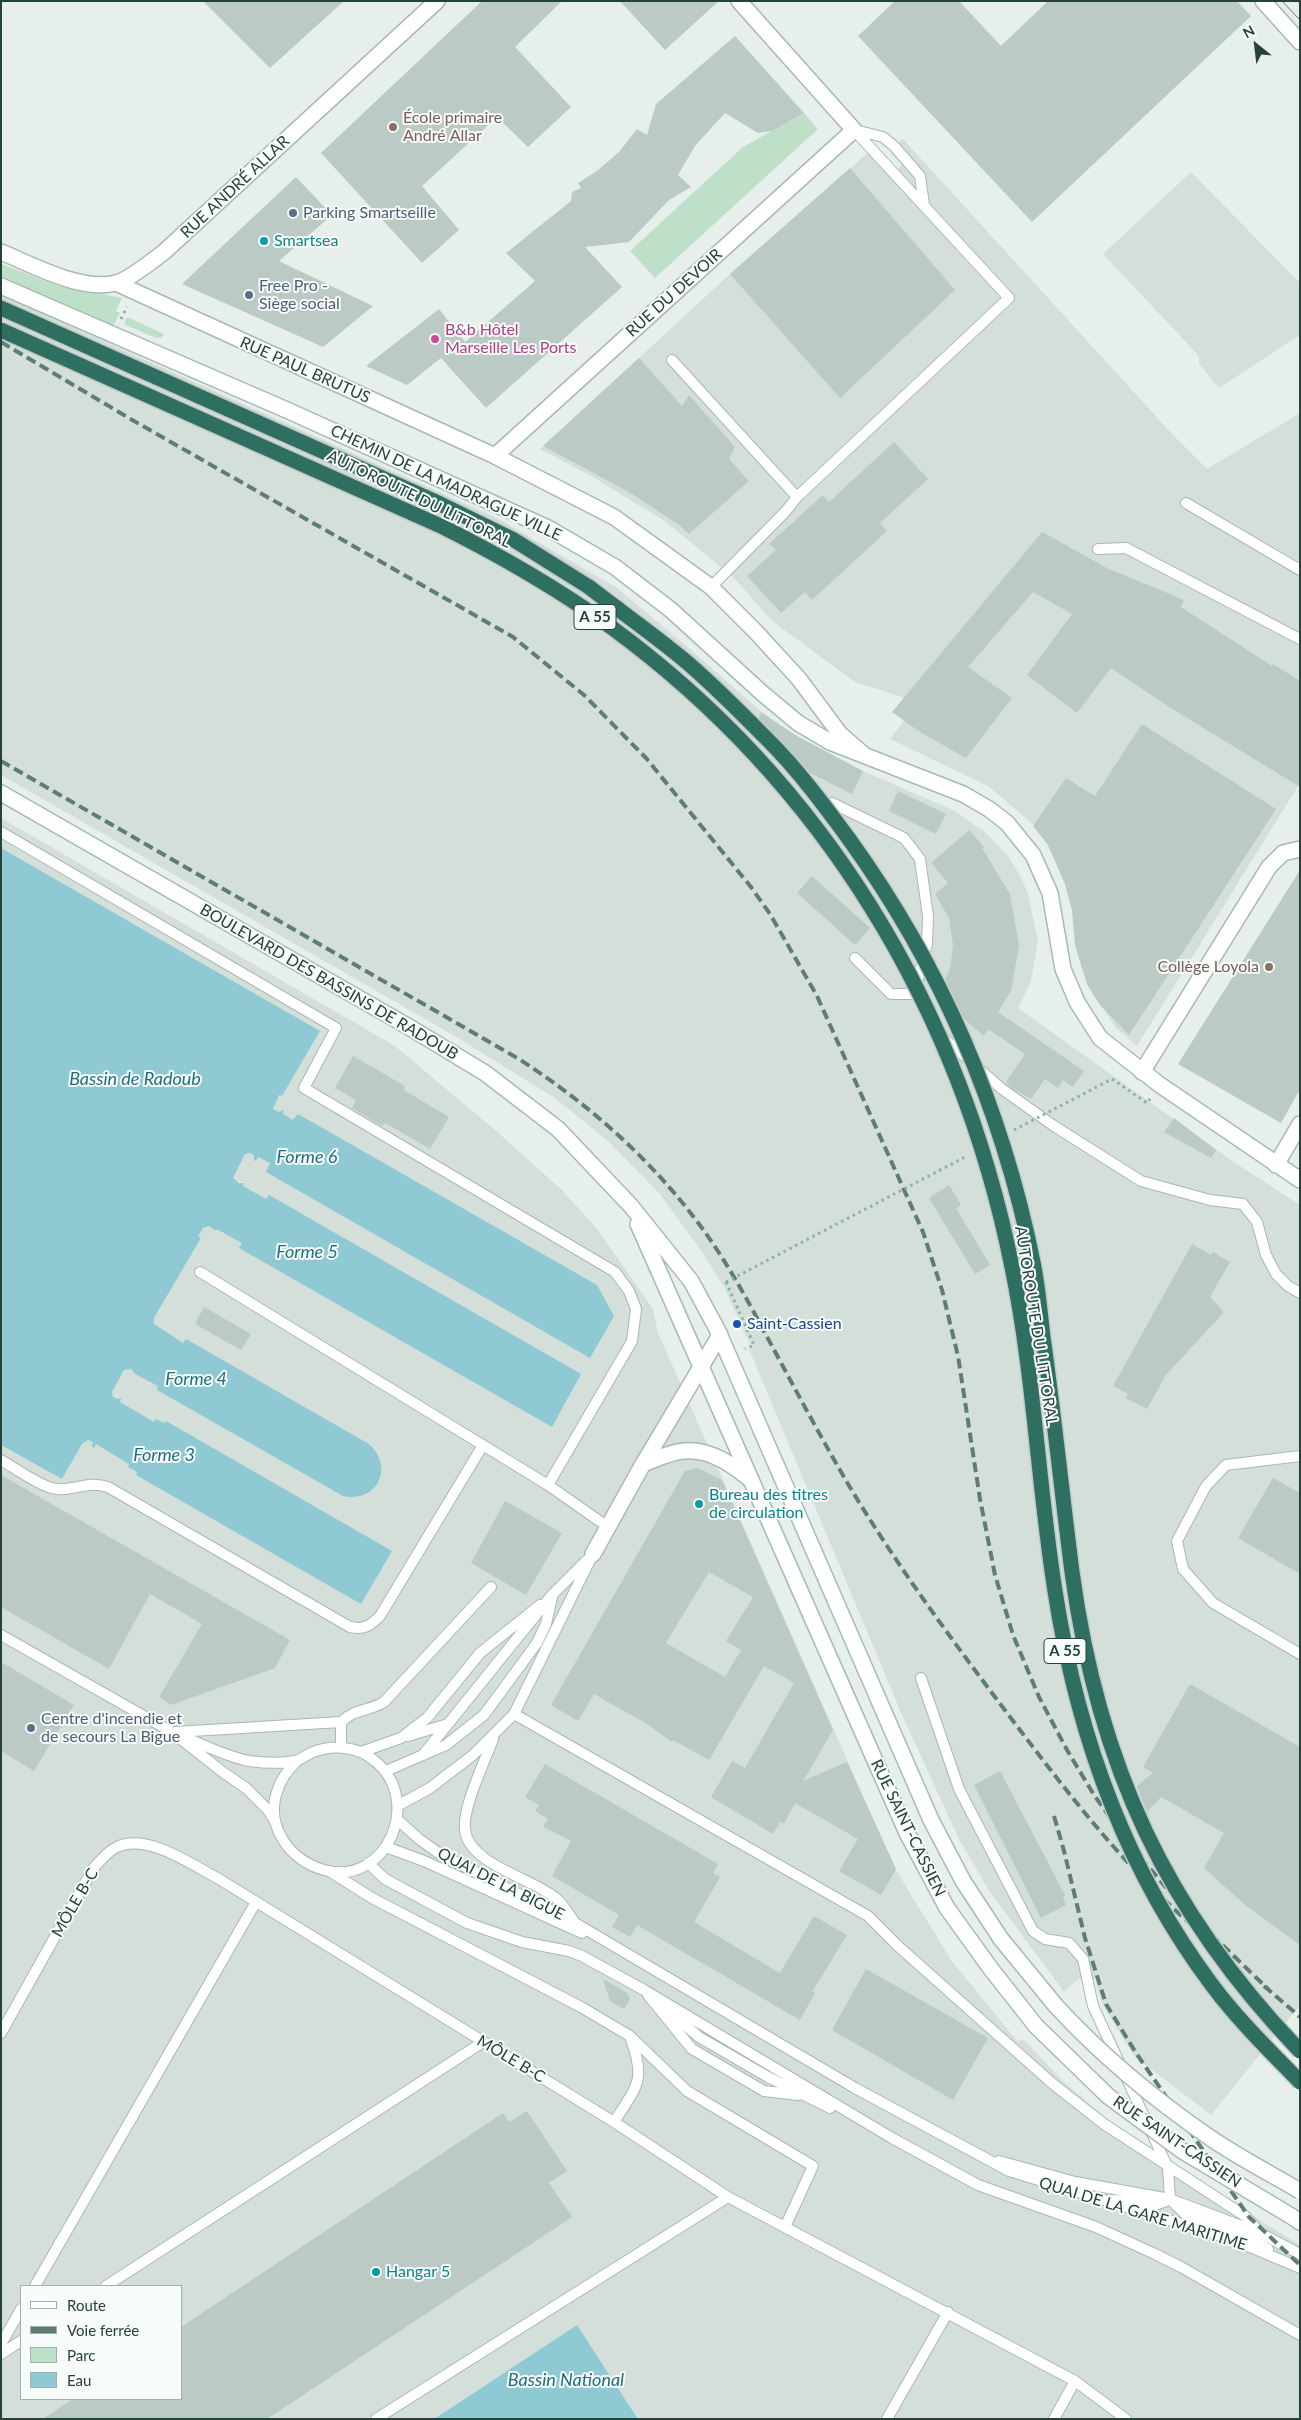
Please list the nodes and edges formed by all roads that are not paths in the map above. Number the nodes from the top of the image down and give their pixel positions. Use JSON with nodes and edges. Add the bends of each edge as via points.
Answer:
{"nodes":[{"id":1,"x":437,"y":1,"type":"edge"},
{"id":2,"x":739,"y":1,"type":"edge"},
{"id":3,"x":1262,"y":1,"type":"edge"},
{"id":4,"x":1300,"y":42,"type":"edge"},
{"id":5,"x":854,"y":130,"type":"junction"},
{"id":6,"x":924,"y":205,"type":"junction"},
{"id":7,"x":1,"y":252,"type":"edge"},
{"id":8,"x":116,"y":283,"type":"junction"},
{"id":9,"x":1,"y":286,"type":"edge"},
{"id":10,"x":1,"y":308,"type":"edge"},
{"id":11,"x":1,"y":330,"type":"edge"},
{"id":12,"x":672,"y":360,"type":"dead end"},
{"id":13,"x":495,"y":456,"type":"junction"},
{"id":14,"x":797,"y":497,"type":"junction"},
{"id":15,"x":1186,"y":502,"type":"dead end"},
{"id":16,"x":1098,"y":549,"type":"dead end"},
{"id":17,"x":1300,"y":570,"type":"edge"},
{"id":18,"x":711,"y":587,"type":"junction"},
{"id":19,"x":1300,"y":639,"type":"edge"},
{"id":20,"x":863,"y":754,"type":"junction"},
{"id":21,"x":1,"y":793,"type":"edge"},
{"id":22,"x":832,"y":803,"type":"dead end"},
{"id":23,"x":1,"y":832,"type":"edge"},
{"id":24,"x":1300,"y":849,"type":"edge"},
{"id":25,"x":855,"y":958,"type":"dead end"},
{"id":26,"x":915,"y":994,"type":"junction"},
{"id":27,"x":1142,"y":1072,"type":"junction"},
{"id":28,"x":1300,"y":1124,"type":"edge"},
{"id":29,"x":1276,"y":1165,"type":"junction"},
{"id":30,"x":1300,"y":1180,"type":"edge"},
{"id":31,"x":631,"y":1206,"type":"junction"},
{"id":32,"x":200,"y":1272,"type":"dead end"},
{"id":33,"x":1300,"y":1293,"type":"edge"},
{"id":34,"x":720,"y":1336,"type":"junction"},
{"id":35,"x":700,"y":1367,"type":"junction"},
{"id":36,"x":483,"y":1445,"type":"junction"},
{"id":37,"x":1300,"y":1456,"type":"edge"},
{"id":38,"x":1,"y":1460,"type":"edge"},
{"id":39,"x":643,"y":1464,"type":"junction"},
{"id":40,"x":751,"y":1480,"type":"junction"},
{"id":41,"x":548,"y":1485,"type":"junction"},
{"id":42,"x":608,"y":1526,"type":"junction"},
{"id":43,"x":593,"y":1554,"type":"junction"},
{"id":44,"x":491,"y":1587,"type":"dead end"},
{"id":45,"x":552,"y":1595,"type":"junction"},
{"id":46,"x":1,"y":1635,"type":"edge"},
{"id":47,"x":1300,"y":1654,"type":"edge"},
{"id":48,"x":921,"y":1678,"type":"dead end"},
{"id":49,"x":514,"y":1714,"type":"junction"},
{"id":50,"x":341,"y":1722,"type":"junction"},
{"id":51,"x":448,"y":1724,"type":"junction"},
{"id":52,"x":172,"y":1732,"type":"junction"},
{"id":53,"x":494,"y":1736,"type":"junction"},
{"id":54,"x":401,"y":1738,"type":"junction"},
{"id":55,"x":341,"y":1747,"type":"junction"},
{"id":56,"x":361,"y":1752,"type":"junction"},
{"id":57,"x":423,"y":1755,"type":"junction"},
{"id":58,"x":297,"y":1761,"type":"junction"},
{"id":59,"x":386,"y":1771,"type":"junction"},
{"id":60,"x":399,"y":1805,"type":"junction"},
{"id":61,"x":398,"y":1820,"type":"junction"},
{"id":62,"x":275,"y":1822,"type":"junction"},
{"id":63,"x":386,"y":1847,"type":"junction"},
{"id":64,"x":368,"y":1863,"type":"junction"},
{"id":65,"x":329,"y":1871,"type":"junction"},
{"id":66,"x":256,"y":1902,"type":"junction"},
{"id":67,"x":575,"y":1923,"type":"junction"},
{"id":68,"x":609,"y":1944,"type":"junction"},
{"id":69,"x":644,"y":1990,"type":"junction"},
{"id":70,"x":1,"y":2033,"type":"edge"},
{"id":71,"x":630,"y":2036,"type":"junction"},
{"id":72,"x":483,"y":2042,"type":"junction"},
{"id":73,"x":1300,"y":2052,"type":"edge"},
{"id":74,"x":803,"y":2057,"type":"joint"},
{"id":75,"x":1300,"y":2082,"type":"edge"},
{"id":76,"x":807,"y":2096,"type":"junction"},
{"id":77,"x":614,"y":2122,"type":"junction"},
{"id":78,"x":892,"y":2138,"type":"junction"},
{"id":79,"x":986,"y":2158,"type":"junction"},
{"id":80,"x":1168,"y":2168,"type":"junction"},
{"id":81,"x":1300,"y":2191,"type":"edge"},
{"id":82,"x":728,"y":2197,"type":"junction"},
{"id":83,"x":1099,"y":2200,"type":"junction"},
{"id":84,"x":1170,"y":2200,"type":"junction"},
{"id":85,"x":1295,"y":2219,"type":"edge"},
{"id":86,"x":785,"y":2227,"type":"junction"},
{"id":87,"x":1260,"y":2233,"type":"junction"},
{"id":88,"x":1300,"y":2254,"type":"edge"},
{"id":89,"x":1286,"y":2262,"type":"junction"},
{"id":90,"x":1300,"y":2268,"type":"edge"},
{"id":91,"x":35,"y":2285,"type":"edge"},
{"id":92,"x":108,"y":2285,"type":"edge"},
{"id":93,"x":20,"y":2311,"type":"edge"},
{"id":94,"x":948,"y":2312,"type":"junction"},
{"id":95,"x":1300,"y":2335,"type":"edge"},
{"id":96,"x":20,"y":2342,"type":"edge"},
{"id":97,"x":1,"y":2344,"type":"edge"},
{"id":98,"x":1,"y":2354,"type":"edge"},
{"id":99,"x":1075,"y":2381,"type":"junction"},
{"id":100,"x":376,"y":2419,"type":"edge"},
{"id":101,"x":887,"y":2419,"type":"edge"},
{"id":102,"x":1054,"y":2419,"type":"edge"},
{"id":103,"x":1126,"y":2419,"type":"edge"}],
"edges":[{"from":1,"to":8,"type":"street","name":"RUE ANDRÉ ALLAR","via":[[164,252]]},
{"from":2,"to":5,"type":"street"},
{"from":3,"to":4,"type":"street"},
{"from":5,"to":6,"type":"lane"},
{"from":5,"to":6,"type":"lane","via":[[883,137],[894,146],[920,176]]},
{"from":5,"to":13,"type":"street","name":"RUE DU DEVOIR"},
{"from":6,"to":14,"type":"lane","via":[[1009,298]]},
{"from":7,"to":8,"type":"street","via":[[61,278],[93,284]]},
{"from":8,"to":13,"type":"street","name":"RUE PAUL BRUTUS"},
{"from":9,"to":20,"type":"street","name":"CHEMIN DE LA MADRAGUE VILLE","via":[[548,528],[615,567],[664,605],[798,723],[830,742]]},
{"from":10,"to":73,"type":"highway","name":"AUTOROUTE DU LITTORAL","number":"A 55","bridge":true,"via":[[434,501],[514,540],[589,587],[684,660],[771,743],[823,803],[905,921],[927,963],[962,1032],[987,1094],[1004,1149],[1033,1262],[1073,1577],[1087,1658],[1118,1769],[1143,1830],[1164,1870],[1214,1951],[1262,2012]]},
{"from":11,"to":75,"type":"highway","name":"AUTOROUTE DU LITTORAL","number":"A 55","bridge":true,"via":[[442,527],[546,584],[609,626],[665,670],[712,713],[791,795],[839,858],[911,973],[942,1039],[996,1193],[1014,1272],[1054,1590],[1070,1678],[1112,1811],[1136,1862],[1213,1987]]},
{"from":12,"to":14,"type":"lane"},
{"from":13,"to":18,"type":"street","name":"RUE PAUL BRUTUS","via":[[614,517]]},
{"from":14,"to":18,"type":"lane"},
{"from":15,"to":17,"type":"lane"},
{"from":16,"to":19,"type":"lane","via":[[1126,548]]},
{"from":18,"to":20,"type":"street","name":"RUE PAUL BRUTUS","via":[[800,680],[840,734]]},
{"from":20,"to":27,"type":"street","name":"CHEMIN DE LA MADRAGUE VILLE","via":[[963,794],[1007,823],[1033,855],[1050,894],[1063,969],[1077,1002],[1100,1038]]},
{"from":21,"to":31,"type":"street","name":"BOULEVARD DES BASSINS DE RADOUB","via":[[485,1073],[558,1129]]},
{"from":22,"to":26,"type":"lane","via":[[904,838],[920,859],[928,916],[927,944]]},
{"from":23,"to":41,"type":"lane","via":[[336,1028],[304,1088],[615,1272],[629,1291],[636,1309],[632,1340]]},
{"from":24,"to":27,"type":"street","via":[[1283,853],[1269,867]]},
{"from":25,"to":26,"type":"lane","via":[[891,994]]},
{"from":26,"to":33,"type":"lane","via":[[930,1026],[991,1080],[1070,1136],[1141,1181],[1210,1200],[1243,1204],[1257,1222],[1266,1255],[1276,1274]]},
{"from":27,"to":29,"type":"street","name":"CHEMIN DE LA MADRAGUE VILLE"},
{"from":28,"to":29,"type":"street"},
{"from":29,"to":30,"type":"street","name":"CHEMIN DE LA MADRAGUE VILLE"},
{"from":31,"to":34,"type":"street","name":"BOULEVARD DES BASSINS DE RADOUB","via":[[691,1281]]},
{"from":31,"to":35,"type":"street","name":"BOULEVARD DES BASSINS DE RADOUB"},
{"from":32,"to":36,"type":"lane"},
{"from":34,"to":35,"type":"street"},
{"from":34,"to":81,"type":"street","name":"RUE SAINT-CASSIEN","bridge":true,"via":[[931,1820],[963,1881],[1001,1939],[1083,2036],[1128,2076],[1212,2139]]},
{"from":35,"to":39,"type":"street"},
{"from":35,"to":40,"type":"street","name":"RUE SAINT-CASSIEN"},
{"from":36,"to":38,"type":"lane","via":[[380,1616],[367,1628],[359,1629],[350,1627],[108,1487],[90,1483],[64,1489],[50,1487]]},
{"from":36,"to":41,"type":"lane"},
{"from":37,"to":47,"type":"lane","via":[[1226,1465],[1206,1486],[1176,1541],[1183,1569],[1213,1603]]},
{"from":39,"to":40,"type":"street","via":[[675,1452],[695,1451],[734,1466]]},
{"from":39,"to":42,"type":"street"},
{"from":40,"to":85,"type":"street","name":"RUE SAINT-CASSIEN","bridge":true,"via":[[907,1833],[948,1908],[991,1969],[1036,2026],[1108,2096],[1181,2150]]},
{"from":41,"to":42,"type":"lane"},
{"from":42,"to":43,"type":"street"},
{"from":43,"to":45,"type":"lane"},
{"from":43,"to":49,"type":"lane"},
{"from":44,"to":50,"type":"lane","via":[[384,1702],[353,1712]]},
{"from":45,"to":51,"type":"lane"},
{"from":45,"to":54,"type":"lane","via":[[480,1653],[427,1718]]},
{"from":45,"to":57,"type":"lane","via":[[546,1624],[537,1643],[484,1715],[446,1744]]},
{"from":46,"to":52,"type":"lane"},
{"from":48,"to":80,"type":"lane","via":[[959,1789],[1033,1931],[1045,1939],[1070,1943],[1083,1959],[1093,2006]]},
{"from":49,"to":53,"type":"lane"},
{"from":49,"to":80,"type":"lane","name":"RUE SAINT-CASSIEN","via":[[868,1916],[1053,2084]]},
{"from":50,"to":52,"type":"lane"},
{"from":50,"to":55,"type":"lane"},
{"from":51,"to":54,"type":"lane"},
{"from":51,"to":57,"type":"lane"},
{"from":52,"to":58,"type":"lane","via":[[248,1760]]},
{"from":52,"to":62,"type":"lane","via":[[246,1788]]},
{"from":53,"to":60,"type":"lane","via":[[430,1788]]},
{"from":53,"to":67,"type":"lane","via":[[468,1804],[465,1830],[470,1843],[486,1858],[556,1899]]},
{"from":54,"to":56,"type":"lane"},
{"from":55,"to":56,"type":"lane"},
{"from":55,"to":58,"type":"lane","via":[[325,1748]]},
{"from":56,"to":59,"type":"lane"},
{"from":57,"to":59,"type":"lane"},
{"from":58,"to":62,"type":"lane","via":[[278,1789],[274,1805]]},
{"from":59,"to":60,"type":"lane","via":[[395,1787]]},
{"from":60,"to":61,"type":"lane"},
{"from":61,"to":63,"type":"lane"},
{"from":61,"to":67,"type":"lane","name":"QUAI DE LA BIGUE","via":[[440,1854]]},
{"from":62,"to":65,"type":"lane","via":[[282,1840],[294,1855],[310,1866]]},
{"from":63,"to":64,"type":"lane"},
{"from":63,"to":68,"type":"lane","name":"QUAI DE LA BIGUE"},
{"from":64,"to":65,"type":"lane","via":[[342,1871]]},
{"from":64,"to":69,"type":"lane","via":[[385,1879],[467,1923],[522,1942],[569,1951]]},
{"from":65,"to":71,"type":"lane","via":[[372,1898]]},
{"from":66,"to":70,"type":"lane","name":"MÔLE B-C","via":[[154,1846],[132,1842],[116,1847],[105,1854],[93,1869]]},
{"from":66,"to":72,"type":"lane","name":"MÔLE B-C"},
{"from":66,"to":91,"type":"lane"},
{"from":67,"to":68,"type":"lane","name":"QUAI DE LA BIGUE"},
{"from":68,"to":74,"type":"lane","name":"QUAI DE LA BIGUE"},
{"from":69,"to":76,"type":"lane","via":[[699,2038]]},
{"from":69,"to":76,"type":"lane","via":[[692,2049],[764,2091]]},
{"from":69,"to":78,"type":"lane"},
{"from":71,"to":77,"type":"lane","via":[[640,2070],[638,2082]]},
{"from":71,"to":86,"type":"lane","via":[[687,2091],[813,2166]]},
{"from":72,"to":77,"type":"lane","name":"MÔLE B-C"},
{"from":72,"to":92,"type":"lane"},
{"from":74,"to":79,"type":"lane","name":"QUAI DE LA GARE MARITIME"},
{"from":76,"to":78,"type":"lane"},
{"from":77,"to":82,"type":"lane","name":"MÔLE B-C"},
{"from":78,"to":95,"type":"lane","via":[[978,2185],[1096,2227],[1181,2267]]},
{"from":79,"to":83,"type":"lane","name":"QUAI DE LA GARE MARITIME","via":[[1009,2171]]},
{"from":79,"to":84,"type":"lane","name":"QUAI DE LA GARE MARITIME","via":[[1075,2182]]},
{"from":80,"to":84,"type":"lane"},
{"from":80,"to":87,"type":"lane","name":"RUE SAINT-CASSIEN","via":[[1245,2216]]},
{"from":82,"to":86,"type":"lane","name":"MÔLE B-C"},
{"from":82,"to":100,"type":"lane"},
{"from":83,"to":84,"type":"lane","via":[[1152,2206]]},
{"from":83,"to":89,"type":"lane","name":"QUAI DE LA GARE MARITIME","via":[[1231,2239]]},
{"from":84,"to":87,"type":"lane","name":"QUAI DE LA GARE MARITIME"},
{"from":84,"to":89,"type":"lane","via":[[1185,2214],[1245,2236]]},
{"from":86,"to":94,"type":"lane","name":"MÔLE B-C"},
{"from":87,"to":88,"type":"lane","name":"QUAI DE LA GARE MARITIME"},
{"from":89,"to":90,"type":"lane","name":"QUAI DE LA GARE MARITIME"},
{"from":93,"to":97,"type":"lane"},
{"from":94,"to":99,"type":"lane","name":"MÔLE B-C"},
{"from":94,"to":101,"type":"lane"},
{"from":96,"to":98,"type":"lane"},
{"from":99,"to":102,"type":"lane"},
{"from":99,"to":103,"type":"lane","name":"MÔLE B-C"}]}
